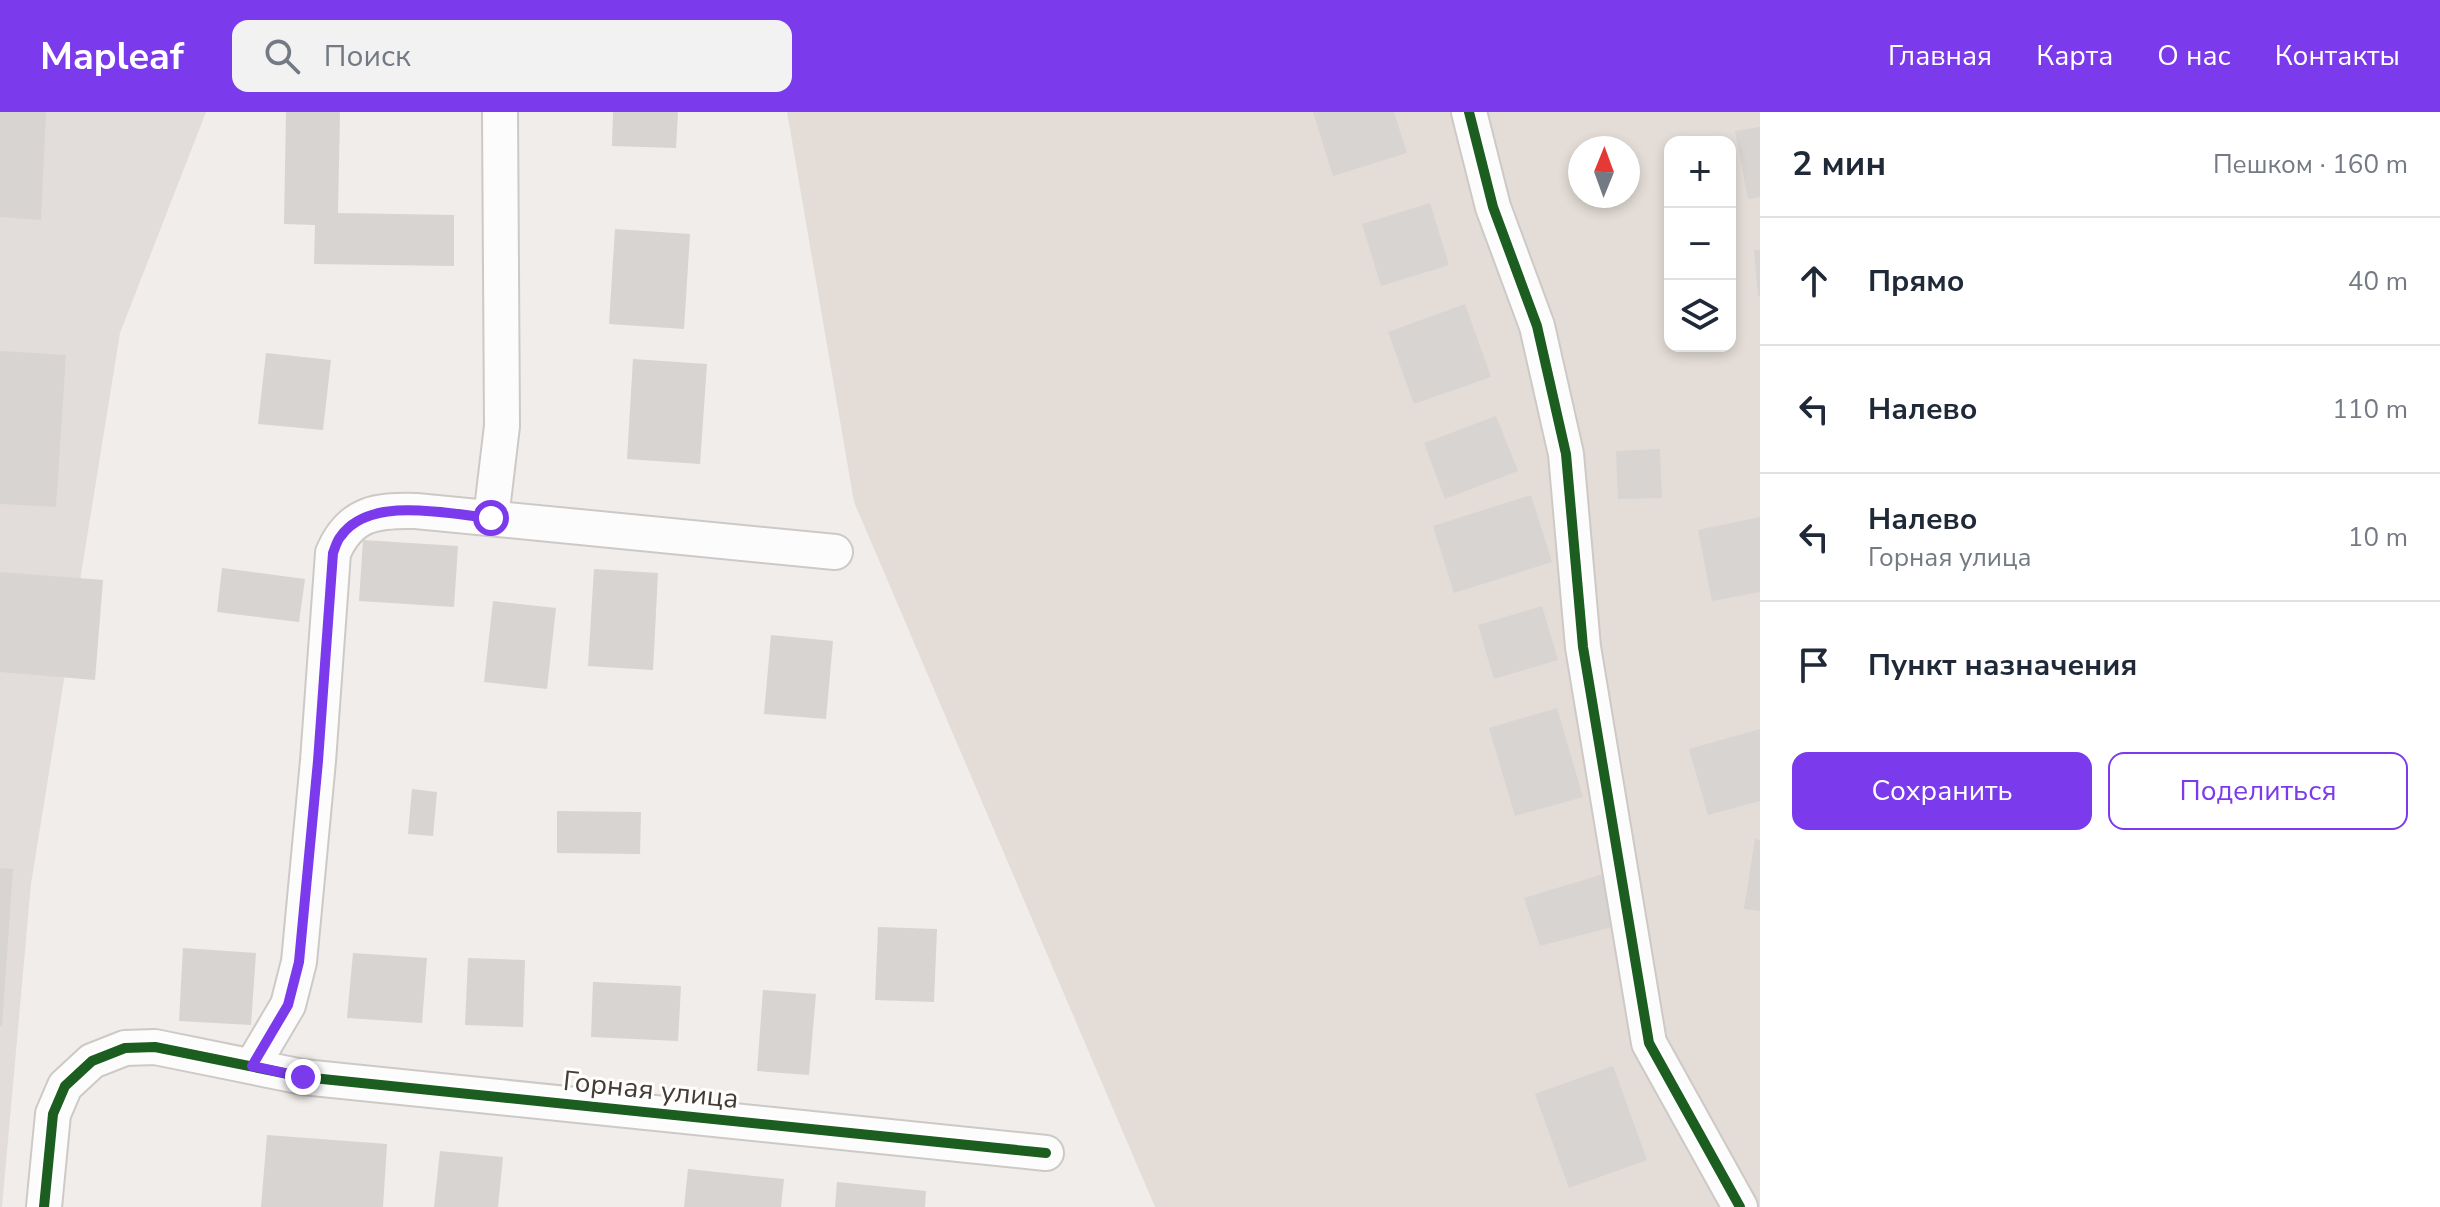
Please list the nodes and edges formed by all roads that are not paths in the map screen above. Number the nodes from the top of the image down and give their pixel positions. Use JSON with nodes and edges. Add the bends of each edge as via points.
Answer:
{"nodes":[{"id":1,"x":500,"y":112,"type":"edge"},
{"id":2,"x":1469,"y":112,"type":"edge"},
{"id":3,"x":491,"y":518,"type":"junction"},
{"id":4,"x":835,"y":552,"type":"dead end"},
{"id":5,"x":252,"y":1066,"type":"junction"},
{"id":6,"x":1046,"y":1153,"type":"dead end"},
{"id":7,"x":44,"y":1207,"type":"edge"},
{"id":8,"x":1740,"y":1207,"type":"edge"}],
"edges":[{"from":1,"to":3,"type":"street","via":[[502,426]]},
{"from":2,"to":8,"type":"street","via":[[1493,207],[1537,326],[1566,454],[1583,647],[1649,1043]]},
{"from":3,"to":4,"type":"street"},
{"from":3,"to":5,"type":"street","via":[[386,510],[359,520],[341,536],[333,553],[299,962],[288,1005]]},
{"from":5,"to":6,"type":"street","name":"Горная улица","via":[[319,1079]]},
{"from":5,"to":7,"type":"street","name":"Горная улица","via":[[155,1047],[125,1048],[92,1061],[65,1086],[53,1114]]}]}
